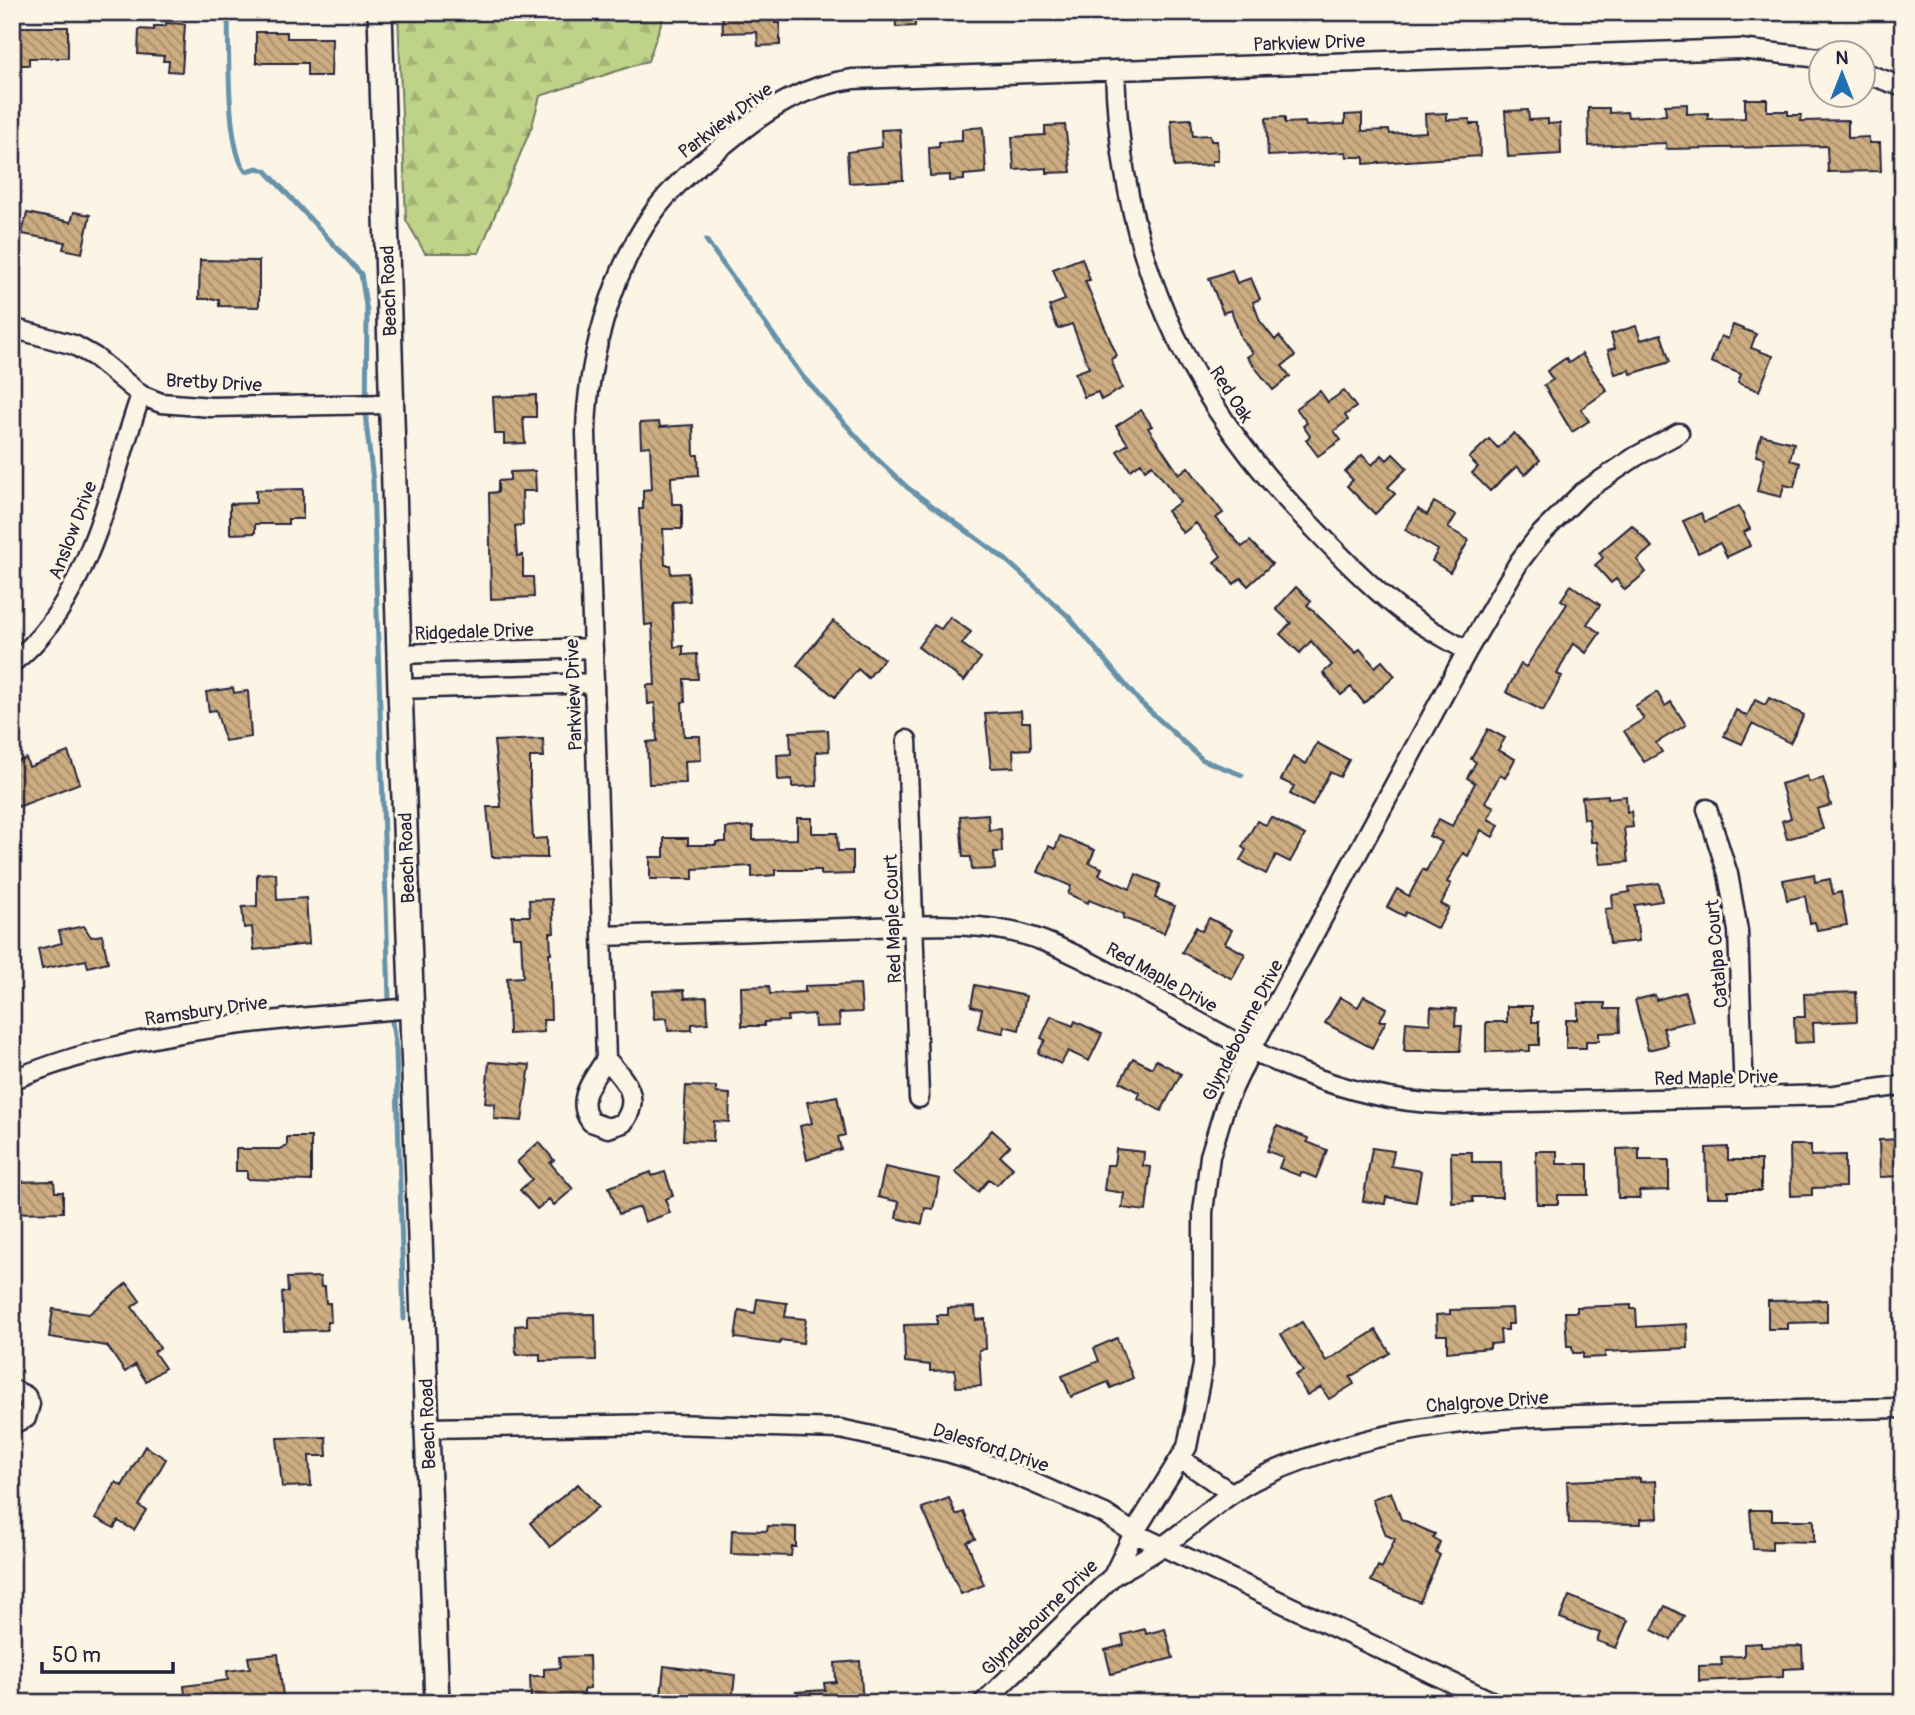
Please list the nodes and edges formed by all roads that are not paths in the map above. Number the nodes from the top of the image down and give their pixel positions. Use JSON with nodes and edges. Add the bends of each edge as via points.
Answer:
{"nodes":[{"id":1,"x":380,"y":12,"type":"edge"},
{"id":2,"x":1806,"y":56,"type":"edge"},
{"id":3,"x":1115,"y":70,"type":"junction"},
{"id":4,"x":1876,"y":77,"type":"edge"},
{"id":5,"x":1903,"y":87,"type":"edge"},
{"id":6,"x":12,"y":328,"type":"edge"},
{"id":7,"x":141,"y":395,"type":"junction"},
{"id":8,"x":391,"y":404,"type":"junction"},
{"id":9,"x":1679,"y":433,"type":"dead end"},
{"id":10,"x":593,"y":648,"type":"junction"},
{"id":11,"x":1467,"y":651,"type":"junction"},
{"id":12,"x":399,"y":654,"type":"junction"},
{"id":13,"x":12,"y":663,"type":"edge"},
{"id":14,"x":594,"y":683,"type":"junction"},
{"id":15,"x":400,"y":689,"type":"junction"},
{"id":16,"x":907,"y":740,"type":"dead end"},
{"id":17,"x":1707,"y":809,"type":"dead end"},
{"id":18,"x":914,"y":926,"type":"junction"},
{"id":19,"x":602,"y":936,"type":"junction"},
{"id":20,"x":411,"y":1008,"type":"junction"},
{"id":21,"x":1251,"y":1050,"type":"junction"},
{"id":22,"x":606,"y":1059,"type":"dead end"},
{"id":23,"x":12,"y":1080,"type":"edge"},
{"id":24,"x":1903,"y":1084,"type":"edge"},
{"id":25,"x":1744,"y":1097,"type":"junction"},
{"id":26,"x":919,"y":1098,"type":"dead end"},
{"id":27,"x":12,"y":1389,"type":"edge"},
{"id":28,"x":1903,"y":1409,"type":"edge"},
{"id":29,"x":12,"y":1424,"type":"edge"},
{"id":30,"x":427,"y":1428,"type":"junction"},
{"id":31,"x":1181,"y":1459,"type":"junction"},
{"id":32,"x":1231,"y":1493,"type":"junction"},
{"id":33,"x":1134,"y":1533,"type":"junction"},
{"id":34,"x":1163,"y":1546,"type":"junction"},
{"id":35,"x":1113,"y":1576,"type":"junction"},
{"id":36,"x":437,"y":1703,"type":"edge"},
{"id":37,"x":983,"y":1703,"type":"edge"},
{"id":38,"x":1495,"y":1703,"type":"edge"}],
"edges":[{"from":1,"to":8,"type":"street","name":"Beach Road"},
{"from":2,"to":3,"type":"street","name":"Parkview Drive","via":[[1740,49]]},
{"from":3,"to":10,"type":"street","name":"Parkview Drive","via":[[880,77],[821,85],[792,96],[757,118],[668,195],[631,252],[591,371],[586,433]]},
{"from":3,"to":11,"type":"street","name":"Red Oak","via":[[1118,133],[1133,220],[1160,304],[1192,371],[1259,469],[1320,535],[1400,609]]},
{"from":4,"to":5,"type":"street"},
{"from":6,"to":7,"type":"street","name":"Bretby Drive","via":[[53,337],[84,351]]},
{"from":7,"to":8,"type":"street","name":"Bretby Drive","via":[[161,402],[212,407]]},
{"from":7,"to":13,"type":"street","name":"Anslow Drive","via":[[71,591],[49,626]]},
{"from":8,"to":12,"type":"street","name":"Beach Road"},
{"from":9,"to":11,"type":"street","name":"Glyndebourne Drive","via":[[1597,482],[1556,518],[1504,583]]},
{"from":10,"to":12,"type":"street","name":"Ridgedale Drive"},
{"from":10,"to":14,"type":"street","name":"Parkview Drive"},
{"from":11,"to":21,"type":"street","name":"Glyndebourne Drive"},
{"from":12,"to":15,"type":"street","name":"Beach Road"},
{"from":14,"to":15,"type":"street"},
{"from":14,"to":19,"type":"street","name":"Parkview Drive"},
{"from":15,"to":20,"type":"street","name":"Beach Road"},
{"from":16,"to":18,"type":"street","name":"Red Maple Court"},
{"from":17,"to":25,"type":"street","name":"Catalpa Court","via":[[1728,874],[1738,931]]},
{"from":18,"to":19,"type":"street","name":"Red Maple Drive"},
{"from":18,"to":21,"type":"street","name":"Red Maple Drive","via":[[971,926],[1036,939],[1089,961]]},
{"from":18,"to":26,"type":"street","name":"Red Maple Court"},
{"from":19,"to":22,"type":"street","name":"Parkview Drive"},
{"from":20,"to":23,"type":"street","name":"Ramsbury Drive","via":[[160,1036],[92,1052]]},
{"from":20,"to":30,"type":"street","name":"Beach Road"},
{"from":21,"to":25,"type":"street","name":"Red Maple Drive","via":[[1332,1086],[1428,1103]]},
{"from":21,"to":31,"type":"street","name":"Glyndebourne Drive","via":[[1226,1103],[1210,1156],[1203,1212],[1203,1365]]},
{"from":24,"to":25,"type":"street","name":"Red Maple Drive","via":[[1835,1095]]},
{"from":27,"to":29,"type":"street","via":[[26,1396],[30,1404],[26,1418]]},
{"from":28,"to":32,"type":"street","name":"Chalgrove Drive","via":[[1607,1414],[1442,1424],[1332,1449]]},
{"from":30,"to":33,"type":"street","name":"Dalesford Drive","via":[[695,1424],[839,1429],[999,1468],[1105,1514]]},
{"from":30,"to":36,"type":"street","name":"Beach Road"},
{"from":31,"to":32,"type":"street"},
{"from":31,"to":33,"type":"street","name":"Glyndebourne Drive"},
{"from":32,"to":34,"type":"street","name":"Chalgrove Drive"},
{"from":33,"to":34,"type":"street","name":"Dalesford Drive"},
{"from":33,"to":35,"type":"street","name":"Glyndebourne Drive"},
{"from":34,"to":35,"type":"street","name":"Chalgrove Drive"},
{"from":34,"to":38,"type":"street","name":"Dalesford Drive"},
{"from":35,"to":37,"type":"street","name":"Glyndebourne Drive"}]}
